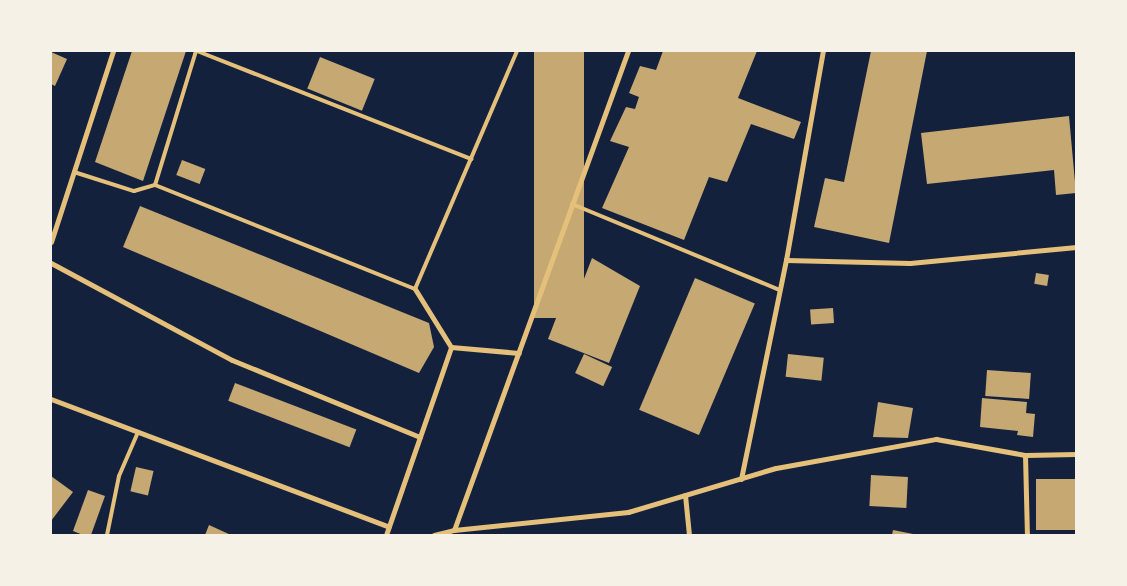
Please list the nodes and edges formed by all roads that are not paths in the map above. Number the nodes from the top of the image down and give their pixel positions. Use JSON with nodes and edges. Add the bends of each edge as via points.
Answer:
{"nodes":[{"id":1,"x":113,"y":51,"type":"edge"},
{"id":2,"x":196,"y":51,"type":"edge"},
{"id":3,"x":517,"y":51,"type":"edge"},
{"id":4,"x":628,"y":51,"type":"edge"},
{"id":5,"x":823,"y":51,"type":"edge"},
{"id":6,"x":471,"y":160,"type":"junction"},
{"id":7,"x":74,"y":172,"type":"junction"},
{"id":8,"x":155,"y":185,"type":"junction"},
{"id":9,"x":572,"y":204,"type":"junction"},
{"id":10,"x":51,"y":242,"type":"edge"},
{"id":11,"x":1076,"y":247,"type":"edge"},
{"id":12,"x":786,"y":260,"type":"junction"},
{"id":13,"x":51,"y":263,"type":"edge"},
{"id":14,"x":415,"y":289,"type":"junction"},
{"id":15,"x":780,"y":290,"type":"junction"},
{"id":16,"x":451,"y":347,"type":"junction"},
{"id":17,"x":519,"y":353,"type":"junction"},
{"id":18,"x":51,"y":399,"type":"edge"},
{"id":19,"x":138,"y":432,"type":"junction"},
{"id":20,"x":420,"y":437,"type":"junction"},
{"id":21,"x":1025,"y":454,"type":"junction"},
{"id":22,"x":1076,"y":454,"type":"edge"},
{"id":23,"x":741,"y":479,"type":"junction"},
{"id":24,"x":685,"y":495,"type":"junction"},
{"id":25,"x":389,"y":527,"type":"junction"},
{"id":26,"x":454,"y":530,"type":"junction"},
{"id":27,"x":107,"y":535,"type":"edge"},
{"id":28,"x":386,"y":535,"type":"edge"},
{"id":29,"x":434,"y":535,"type":"edge"},
{"id":30,"x":689,"y":535,"type":"edge"},
{"id":31,"x":1027,"y":535,"type":"edge"}],
"edges":[{"from":1,"to":7,"type":"street"},
{"from":2,"to":6,"type":"lane"},
{"from":2,"to":8,"type":"lane"},
{"from":3,"to":6,"type":"lane"},
{"from":4,"to":9,"type":"street"},
{"from":5,"to":12,"type":"street"},
{"from":6,"to":14,"type":"lane"},
{"from":7,"to":8,"type":"lane","via":[[134,191]]},
{"from":7,"to":10,"type":"street"},
{"from":8,"to":14,"type":"lane"},
{"from":9,"to":15,"type":"lane"},
{"from":9,"to":17,"type":"street"},
{"from":11,"to":12,"type":"street","via":[[910,263]]},
{"from":12,"to":15,"type":"street"},
{"from":13,"to":20,"type":"street","via":[[232,360]]},
{"from":14,"to":16,"type":"street"},
{"from":15,"to":23,"type":"street"},
{"from":16,"to":17,"type":"street"},
{"from":16,"to":20,"type":"street"},
{"from":17,"to":26,"type":"street"},
{"from":18,"to":19,"type":"street"},
{"from":19,"to":25,"type":"street"},
{"from":19,"to":27,"type":"lane","via":[[119,476]]},
{"from":20,"to":25,"type":"street"},
{"from":21,"to":22,"type":"street"},
{"from":21,"to":23,"type":"street","via":[[936,439],[776,468]]},
{"from":21,"to":31,"type":"street"},
{"from":23,"to":24,"type":"street"},
{"from":24,"to":26,"type":"street","via":[[628,512]]},
{"from":24,"to":30,"type":"street"},
{"from":25,"to":28,"type":"street"},
{"from":26,"to":29,"type":"street"}]}
